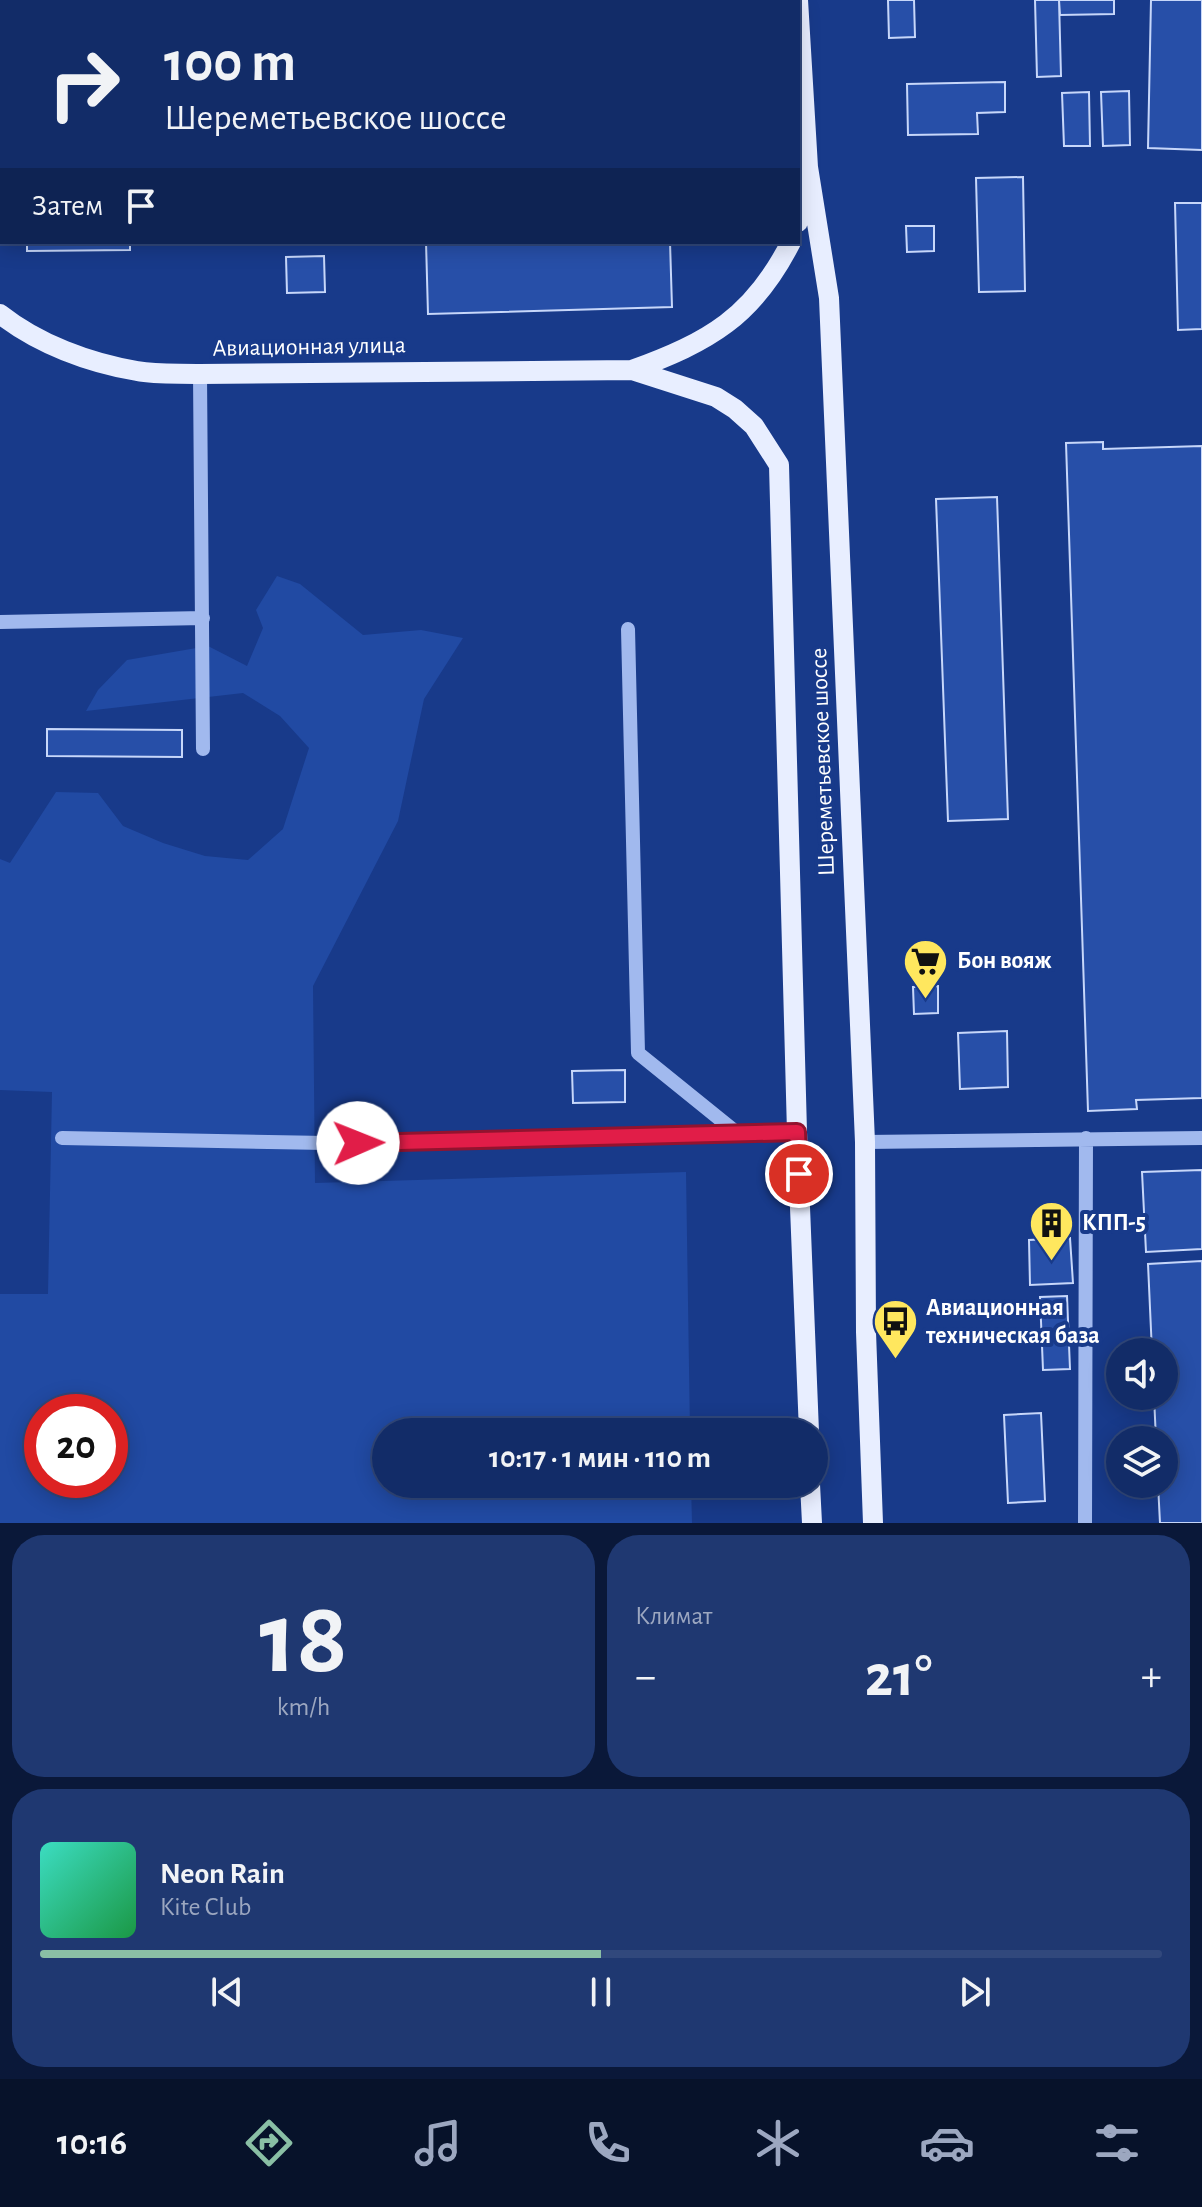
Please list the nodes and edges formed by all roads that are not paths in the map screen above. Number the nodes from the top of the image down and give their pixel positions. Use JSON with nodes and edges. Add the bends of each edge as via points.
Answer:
{"nodes":[{"id":1,"x":800,"y":33,"type":"edge"},
{"id":2,"x":808,"y":167,"type":"junction"},
{"id":3,"x":800,"y":216,"type":"edge"},
{"id":4,"x":790,"y":244,"type":"edge"},
{"id":5,"x":0,"y":314,"type":"edge"},
{"id":6,"x":632,"y":370,"type":"junction"},
{"id":7,"x":200,"y":374,"type":"junction"},
{"id":8,"x":779,"y":465,"type":"joint"},
{"id":9,"x":203,"y":618,"type":"junction"},
{"id":10,"x":0,"y":622,"type":"edge"},
{"id":11,"x":628,"y":629,"type":"dead end"},
{"id":12,"x":203,"y":749,"type":"dead end"},
{"id":13,"x":797,"y":1132,"type":"junction"},
{"id":14,"x":737,"y":1133,"type":"junction"},
{"id":15,"x":62,"y":1138,"type":"dead end"},
{"id":16,"x":1086,"y":1138,"type":"junction"},
{"id":17,"x":1202,"y":1138,"type":"edge"},
{"id":18,"x":865,"y":1142,"type":"junction"},
{"id":19,"x":808,"y":1418,"type":"edge"},
{"id":20,"x":811,"y":1498,"type":"edge"},
{"id":21,"x":812,"y":1523,"type":"edge"},
{"id":22,"x":873,"y":1523,"type":"edge"},
{"id":23,"x":1085,"y":1523,"type":"edge"}],
"edges":[{"from":1,"to":2,"type":"main road","name":"Шереметьевское шоссе"},
{"from":2,"to":3,"type":"main road"},
{"from":2,"to":18,"type":"main road","name":"Шереметьевское шоссе","via":[[829,298]]},
{"from":4,"to":6,"type":"main road","name":"Авиационная улица","via":[[764,287],[717,332]]},
{"from":5,"to":7,"type":"main road","name":"Авиационная улица","via":[[20,330],[81,357],[139,372]]},
{"from":6,"to":7,"type":"main road","name":"Авиационная улица"},
{"from":6,"to":8,"type":"main road","name":"Авиационная улица","via":[[716,397],[735,409],[754,426]]},
{"from":7,"to":9,"type":"lane"},
{"from":8,"to":13,"type":"main road","name":"Шереметьевское шоссе"},
{"from":9,"to":10,"type":"lane"},
{"from":9,"to":12,"type":"lane"},
{"from":11,"to":14,"type":"lane","via":[[638,1053]]},
{"from":13,"to":14,"type":"lane"},
{"from":13,"to":19,"type":"main road","name":"Шереметьевское шоссе"},
{"from":14,"to":15,"type":"lane","via":[[326,1143]]},
{"from":16,"to":17,"type":"lane"},
{"from":16,"to":18,"type":"lane"},
{"from":16,"to":23,"type":"lane"},
{"from":18,"to":22,"type":"main road","name":"Шереметьевское шоссе"},
{"from":20,"to":21,"type":"main road"}]}
